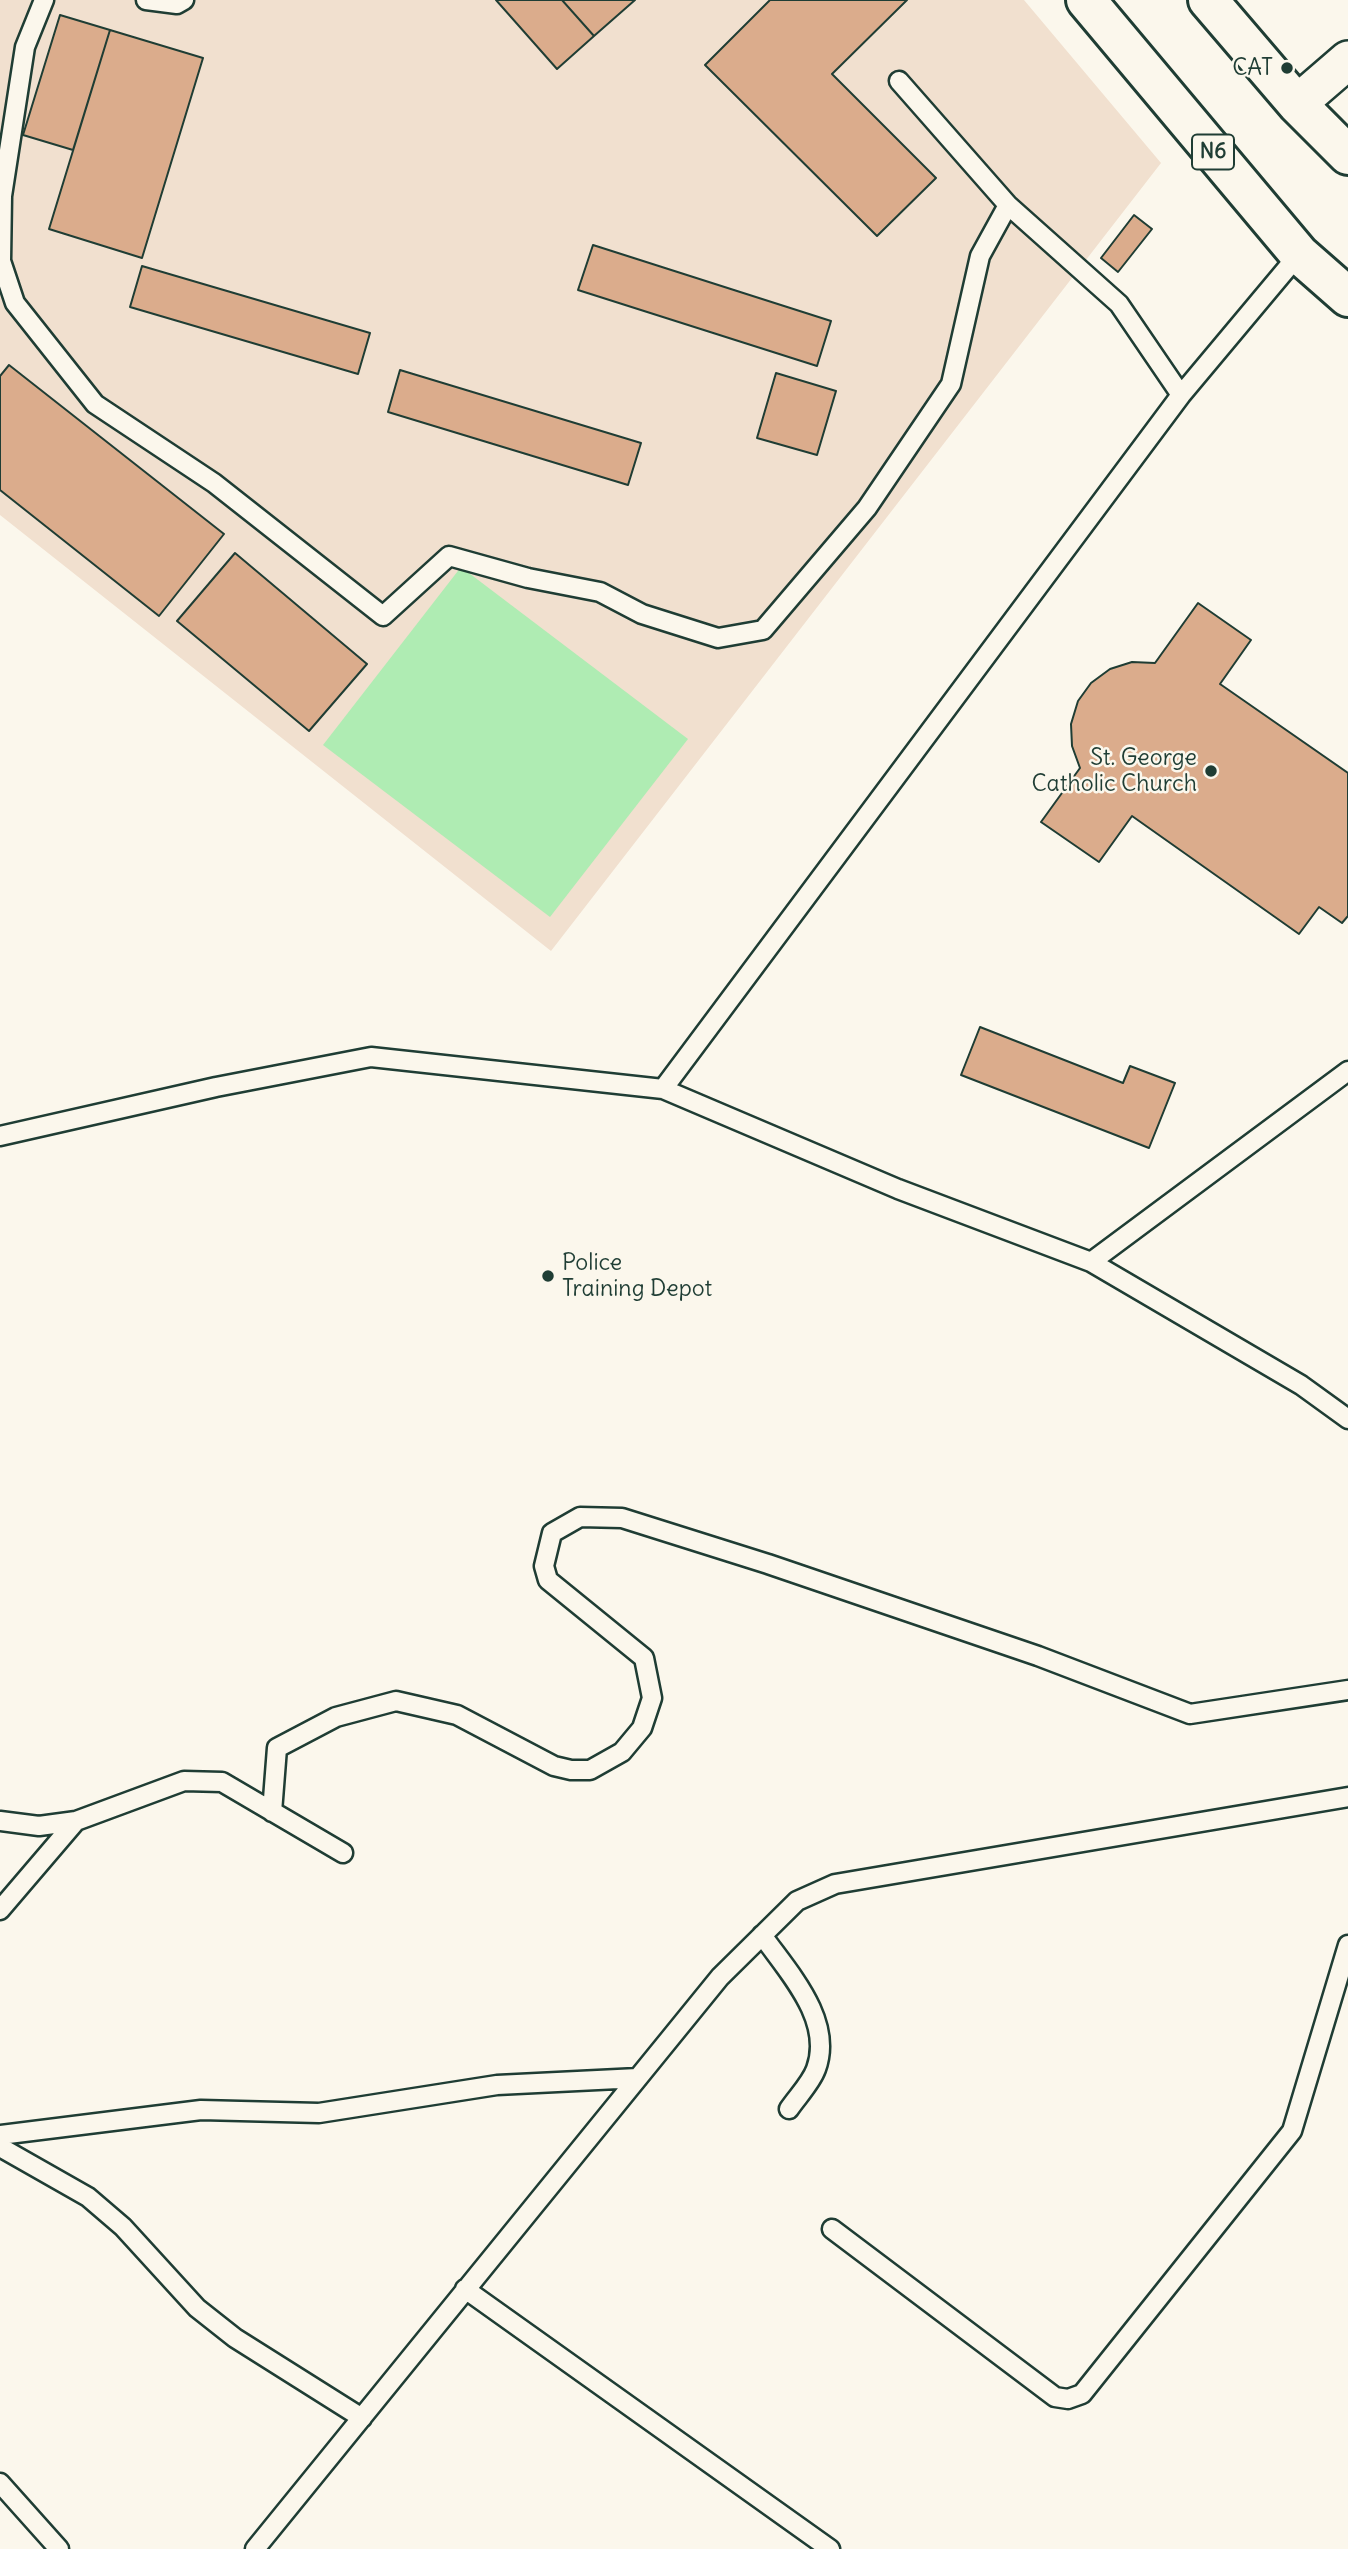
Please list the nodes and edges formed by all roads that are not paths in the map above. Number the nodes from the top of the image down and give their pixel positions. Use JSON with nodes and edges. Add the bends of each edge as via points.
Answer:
{"nodes":[{"id":1,"x":44,"y":0,"type":"edge"},
{"id":2,"x":148,"y":0,"type":"edge"},
{"id":3,"x":184,"y":0,"type":"edge"},
{"id":4,"x":1086,"y":0,"type":"edge"},
{"id":5,"x":1208,"y":0,"type":"edge"},
{"id":6,"x":1348,"y":60,"type":"edge"},
{"id":7,"x":899,"y":81,"type":"dead end"},
{"id":8,"x":1297,"y":104,"type":"junction"},
{"id":9,"x":1348,"y":155,"type":"edge"},
{"id":10,"x":1007,"y":205,"type":"junction"},
{"id":11,"x":1299,"y":254,"type":"junction"},
{"id":12,"x":1348,"y":296,"type":"edge"},
{"id":13,"x":1181,"y":395,"type":"junction"},
{"id":14,"x":1348,"y":1071,"type":"edge"},
{"id":15,"x":663,"y":1089,"type":"junction"},
{"id":16,"x":0,"y":1136,"type":"edge"},
{"id":17,"x":1091,"y":1262,"type":"junction"},
{"id":18,"x":1348,"y":1419,"type":"edge"},
{"id":19,"x":1348,"y":1690,"type":"edge"},
{"id":20,"x":1348,"y":1797,"type":"edge"},
{"id":21,"x":272,"y":1812,"type":"junction"},
{"id":22,"x":0,"y":1821,"type":"edge"},
{"id":23,"x":76,"y":1821,"type":"junction"},
{"id":24,"x":343,"y":1853,"type":"dead end"},
{"id":25,"x":0,"y":1910,"type":"edge"},
{"id":26,"x":762,"y":1935,"type":"junction"},
{"id":27,"x":1348,"y":1945,"type":"edge"},
{"id":28,"x":638,"y":2078,"type":"junction"},
{"id":29,"x":789,"y":2109,"type":"dead end"},
{"id":30,"x":0,"y":2135,"type":"edge"},
{"id":31,"x":0,"y":2147,"type":"edge"},
{"id":32,"x":832,"y":2229,"type":"dead end"},
{"id":33,"x":465,"y":2289,"type":"junction"},
{"id":34,"x":362,"y":2418,"type":"junction"},
{"id":35,"x":0,"y":2483,"type":"edge"},
{"id":36,"x":59,"y":2549,"type":"edge"},
{"id":37,"x":256,"y":2549,"type":"edge"},
{"id":38,"x":830,"y":2549,"type":"edge"}],
"edges":[{"from":1,"to":10,"type":"lane","via":[[25,47],[2,196],[1,261],[15,303],[95,404],[214,482],[383,616],[449,556],[600,592],[642,614],[718,638],[763,630],[867,508],[951,384],[980,256]]},
{"from":2,"to":3,"type":"lane","via":[[177,4]]},
{"from":4,"to":11,"type":"highway","number":"N6"},
{"from":5,"to":8,"type":"highway"},
{"from":6,"to":8,"type":"street"},
{"from":7,"to":10,"type":"lane"},
{"from":8,"to":9,"type":"highway"},
{"from":10,"to":13,"type":"lane","via":[[1119,304]]},
{"from":11,"to":12,"type":"highway","number":"N6"},
{"from":11,"to":13,"type":"lane"},
{"from":13,"to":15,"type":"lane"},
{"from":14,"to":17,"type":"lane"},
{"from":15,"to":16,"type":"lane","via":[[371,1057]]},
{"from":15,"to":17,"type":"lane","via":[[898,1189]]},
{"from":17,"to":18,"type":"lane","via":[[1301,1385]]},
{"from":19,"to":21,"type":"lane","via":[[1190,1714],[1038,1656],[768,1564],[622,1518],[580,1517],[552,1533],[544,1566],[548,1580],[644,1658],[652,1698],[642,1728],[622,1752],[590,1770],[571,1770],[554,1766],[457,1715],[396,1701],[336,1717],[276,1748]]},
{"from":20,"to":26,"type":"lane","via":[[835,1884],[797,1901]]},
{"from":21,"to":23,"type":"lane","via":[[222,1782],[184,1781]]},
{"from":21,"to":24,"type":"lane"},
{"from":22,"to":23,"type":"lane","via":[[39,1826]]},
{"from":23,"to":25,"type":"lane"},
{"from":26,"to":28,"type":"lane","via":[[720,1978]]},
{"from":26,"to":29,"type":"lane","via":[[807,2000],[820,2035],[816,2069]]},
{"from":27,"to":32,"type":"lane","via":[[1292,2131],[1082,2394],[1055,2397]]},
{"from":28,"to":30,"type":"lane","via":[[497,2085],[319,2113],[201,2110]]},
{"from":28,"to":33,"type":"lane"},
{"from":31,"to":34,"type":"lane","via":[[88,2197],[123,2227],[197,2308],[235,2338]]},
{"from":33,"to":34,"type":"lane"},
{"from":33,"to":38,"type":"lane"},
{"from":34,"to":37,"type":"lane"},
{"from":35,"to":36,"type":"lane"}]}
